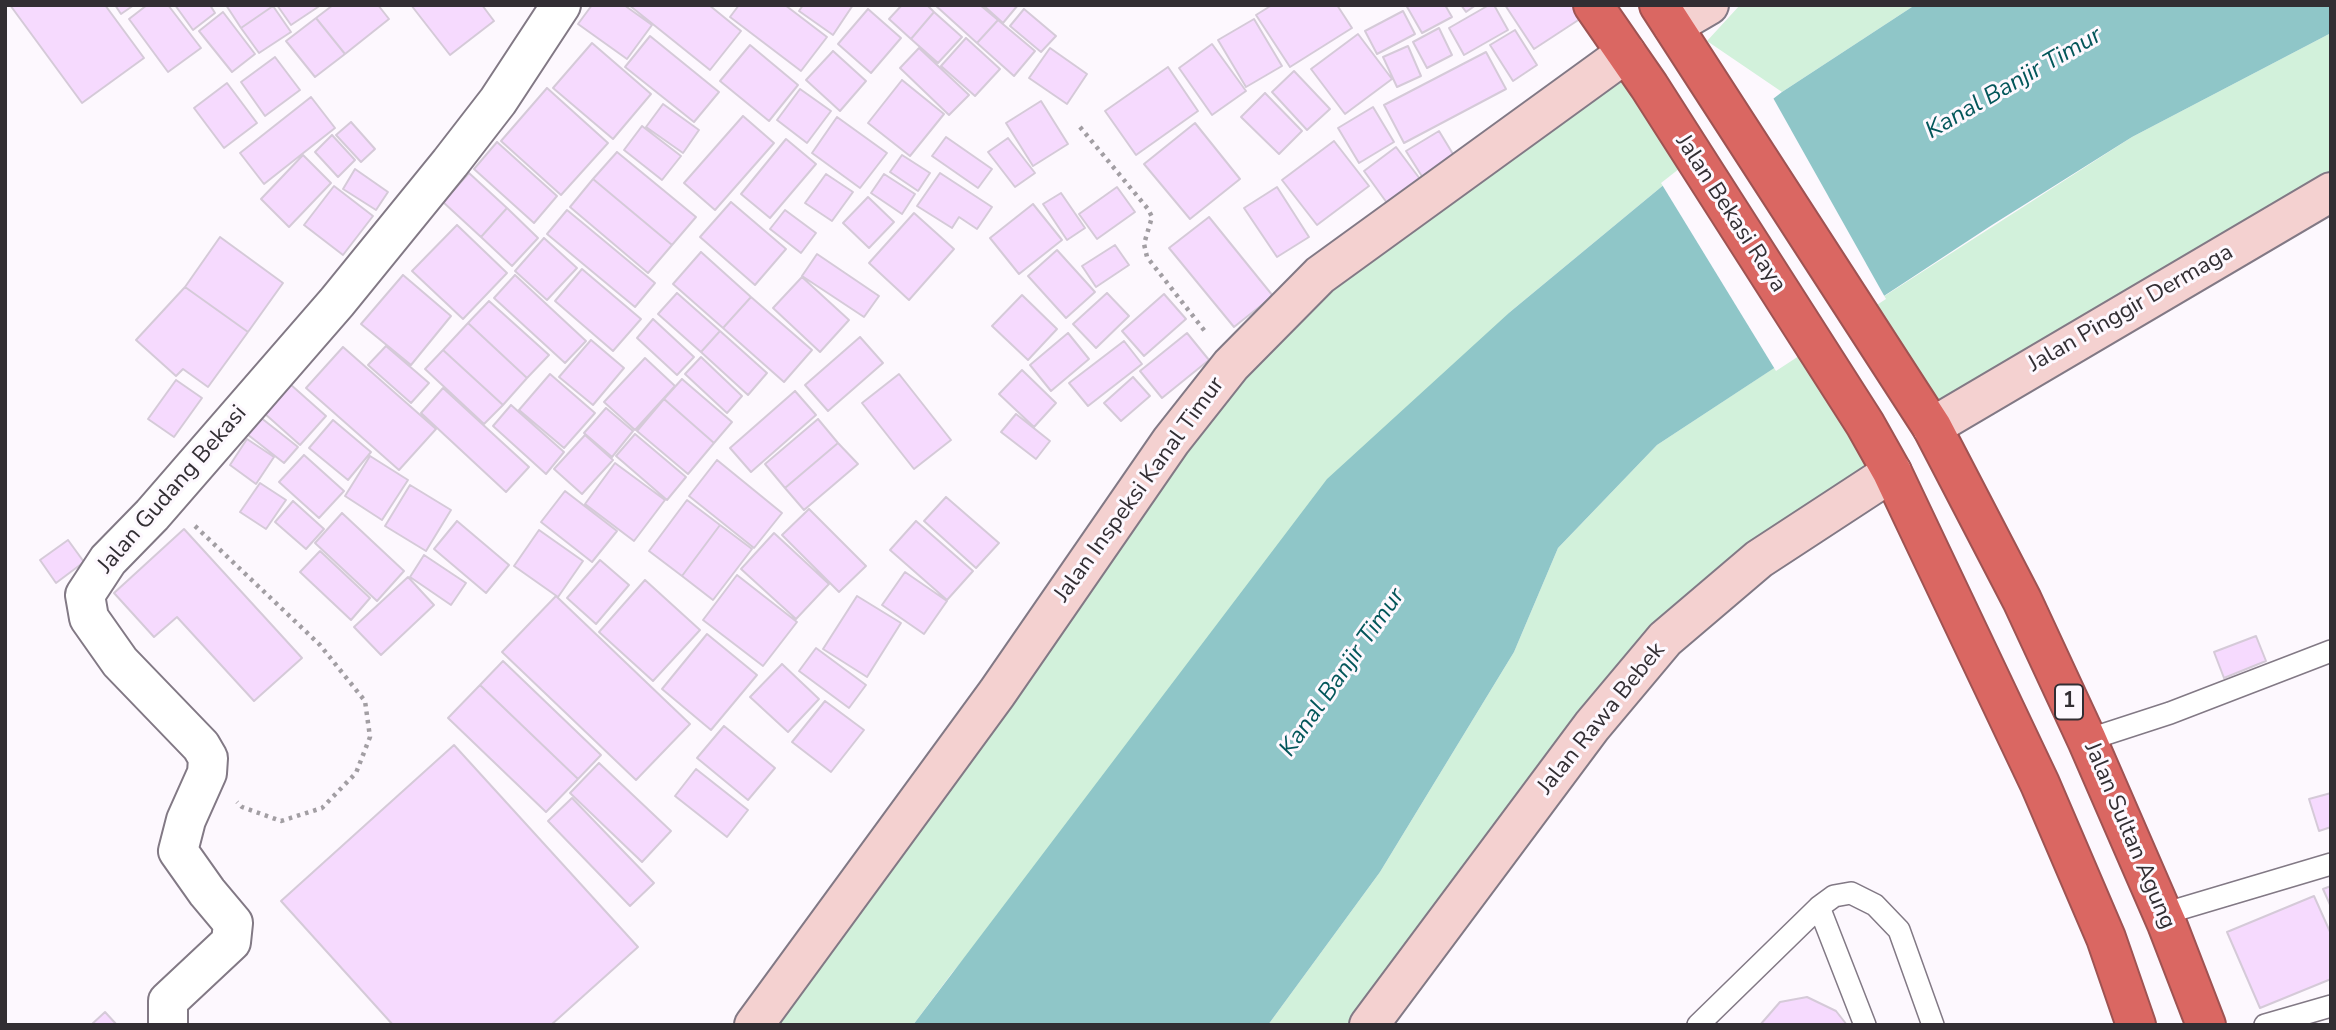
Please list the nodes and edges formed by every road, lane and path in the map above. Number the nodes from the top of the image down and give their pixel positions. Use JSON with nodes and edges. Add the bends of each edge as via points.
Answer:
{"nodes":[{"id":1,"x":561,"y":5,"type":"edge"},
{"id":2,"x":1593,"y":5,"type":"edge"},
{"id":3,"x":1709,"y":5,"type":"edge"},
{"id":4,"x":1673,"y":25,"type":"edge"},
{"id":5,"x":1626,"y":53,"type":"junction"},
{"id":6,"x":1080,"y":127,"type":"dead end"},
{"id":7,"x":2331,"y":192,"type":"edge"},
{"id":8,"x":1231,"y":365,"type":"junction"},
{"id":9,"x":1932,"y":427,"type":"junction"},
{"id":10,"x":1892,"y":472,"type":"junction"},
{"id":11,"x":166,"y":499,"type":"junction"},
{"id":12,"x":2331,"y":651,"type":"edge"},
{"id":13,"x":2087,"y":740,"type":"junction"},
{"id":14,"x":207,"y":773,"type":"junction"},
{"id":15,"x":2331,"y":864,"type":"edge"},
{"id":16,"x":1819,"y":907,"type":"junction"},
{"id":17,"x":2163,"y":915,"type":"junction"},
{"id":18,"x":2331,"y":1006,"type":"edge"},
{"id":19,"x":168,"y":1025,"type":"edge"},
{"id":20,"x":754,"y":1025,"type":"edge"},
{"id":21,"x":1369,"y":1025,"type":"edge"},
{"id":22,"x":1698,"y":1025,"type":"edge"},
{"id":23,"x":1865,"y":1025,"type":"edge"},
{"id":24,"x":1933,"y":1025,"type":"edge"},
{"id":25,"x":2136,"y":1025,"type":"edge"},
{"id":26,"x":2206,"y":1025,"type":"edge"},
{"id":27,"x":2265,"y":1025,"type":"edge"}],
"edges":[{"from":1,"to":11,"type":"street","name":"Jalan Gudang Bekasi","via":[[498,101],[450,163]]},
{"from":2,"to":5,"type":"highway","name":"Jalan Bekasi Raya"},
{"from":3,"to":4,"type":"street"},
{"from":4,"to":9,"type":"highway","name":"Jalan Sultan Agung","number":"1"},
{"from":5,"to":8,"type":"street","name":"Jalan Inspeksi Kanal Timur","via":[[1320,275]]},
{"from":5,"to":10,"type":"highway","name":"Jalan Bekasi Raya"},
{"from":6,"to":8,"type":"path","via":[[1148,209],[1152,217],[1144,244],[1147,257]]},
{"from":7,"to":9,"type":"street","name":"Jalan Pinggir Dermaga"},
{"from":8,"to":20,"type":"street","name":"Jalan Inspeksi Kanal Timur","via":[[1171,441],[997,693]]},
{"from":9,"to":13,"type":"highway","name":"Jalan Sultan Agung","number":"1","via":[[2022,600]]},
{"from":10,"to":21,"type":"street","name":"Jalan Rawa Bebek","via":[[1759,559],[1665,639],[1592,726]]},
{"from":10,"to":25,"type":"highway","via":[[2040,784],[2106,938]]},
{"from":11,"to":14,"type":"street","name":"Jalan Gudang Bekasi","via":[[108,560],[85,595],[89,618],[120,662],[201,746],[208,758]]},
{"from":11,"to":14,"type":"path","via":[[320,645],[365,701],[370,737],[356,773],[322,808],[281,821],[242,807]]},
{"from":12,"to":13,"type":"lane"},
{"from":13,"to":17,"type":"highway","name":"Jalan Sultan Agung","number":"1"},
{"from":14,"to":19,"type":"street","via":[[178,851],[233,923],[231,942],[168,1001]]},
{"from":15,"to":17,"type":"lane"},
{"from":16,"to":22,"type":"lane"},
{"from":16,"to":23,"type":"lane"},
{"from":16,"to":24,"type":"lane","via":[[1852,893],[1890,919],[1899,930]]},
{"from":17,"to":26,"type":"highway","name":"Jalan Sultan Agung","number":"1"},
{"from":18,"to":27,"type":"lane"}]}
